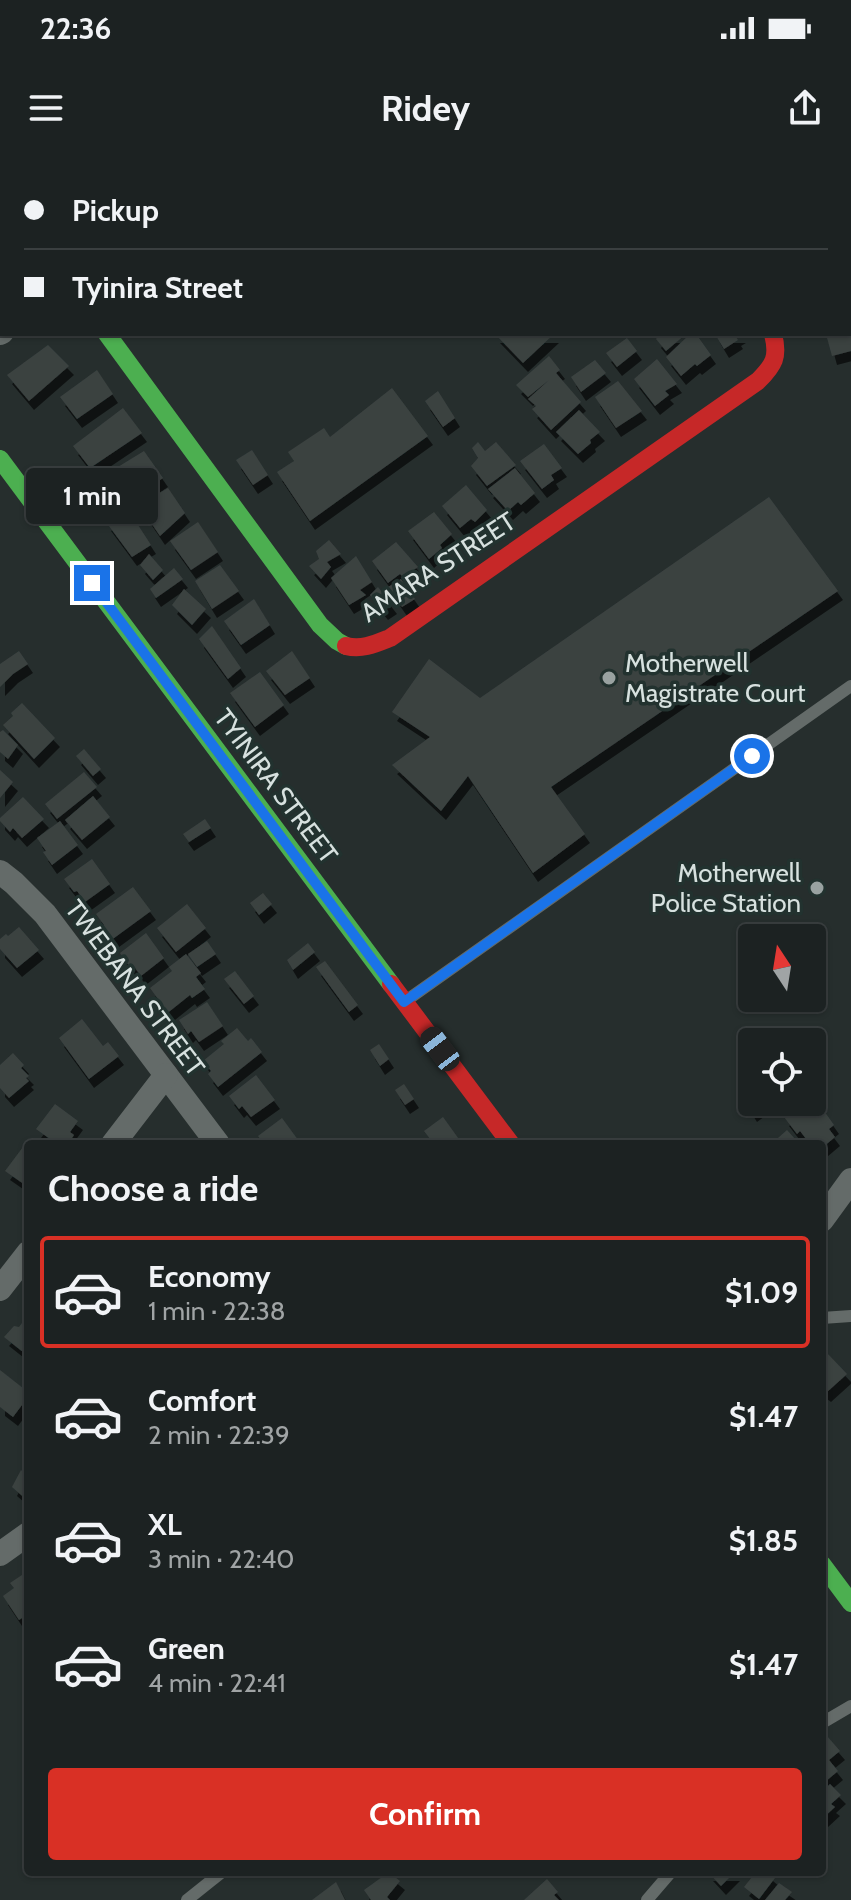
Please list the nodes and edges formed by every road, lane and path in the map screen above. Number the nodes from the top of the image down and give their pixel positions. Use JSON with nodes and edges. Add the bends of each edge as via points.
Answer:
{"nodes":[{"id":1,"x":108,"y":336,"type":"edge"},
{"id":2,"x":773,"y":336,"type":"edge"},
{"id":3,"x":0,"y":459,"type":"edge"},
{"id":4,"x":851,"y":686,"type":"edge"},
{"id":5,"x":5,"y":883,"type":"edge"},
{"id":6,"x":404,"y":1002,"type":"junction"},
{"id":7,"x":166,"y":1075,"type":"junction"},
{"id":8,"x":116,"y":1140,"type":"edge"},
{"id":9,"x":215,"y":1140,"type":"edge"},
{"id":10,"x":508,"y":1140,"type":"edge"},
{"id":11,"x":851,"y":1180,"type":"edge"},
{"id":12,"x":826,"y":1214,"type":"edge"},
{"id":13,"x":24,"y":1258,"type":"edge"},
{"id":14,"x":0,"y":1289,"type":"edge"},
{"id":15,"x":851,"y":1316,"type":"edge"},
{"id":16,"x":826,"y":1318,"type":"edge"},
{"id":17,"x":24,"y":1537,"type":"edge"},
{"id":18,"x":0,"y":1554,"type":"edge"},
{"id":19,"x":826,"y":1569,"type":"edge"},
{"id":20,"x":851,"y":1603,"type":"edge"},
{"id":21,"x":851,"y":1706,"type":"edge"},
{"id":22,"x":826,"y":1721,"type":"edge"},
{"id":23,"x":217,"y":1876,"type":"edge"},
{"id":24,"x":668,"y":1876,"type":"edge"},
{"id":25,"x":187,"y":1900,"type":"edge"},
{"id":26,"x":647,"y":1900,"type":"edge"}],
"edges":[{"from":1,"to":2,"type":"street","name":"AMARA STREET","via":[[320,625],[335,641],[359,648],[390,638],[758,381],[777,358]]},
{"from":3,"to":6,"type":"street","name":"TYINIRA STREET"},
{"from":4,"to":6,"type":"lane"},
{"from":5,"to":7,"type":"street","name":"TWEBANA STREET","via":[[45,914]]},
{"from":6,"to":10,"type":"street","name":"TYINIRA STREET"},
{"from":7,"to":8,"type":"street"},
{"from":7,"to":9,"type":"street","name":"TWEBANA STREET"},
{"from":11,"to":12,"type":"street"},
{"from":13,"to":14,"type":"street"},
{"from":15,"to":16,"type":"lane"},
{"from":17,"to":18,"type":"street"},
{"from":19,"to":20,"type":"street"},
{"from":21,"to":22,"type":"lane"},
{"from":23,"to":25,"type":"lane"},
{"from":24,"to":26,"type":"lane"}]}
